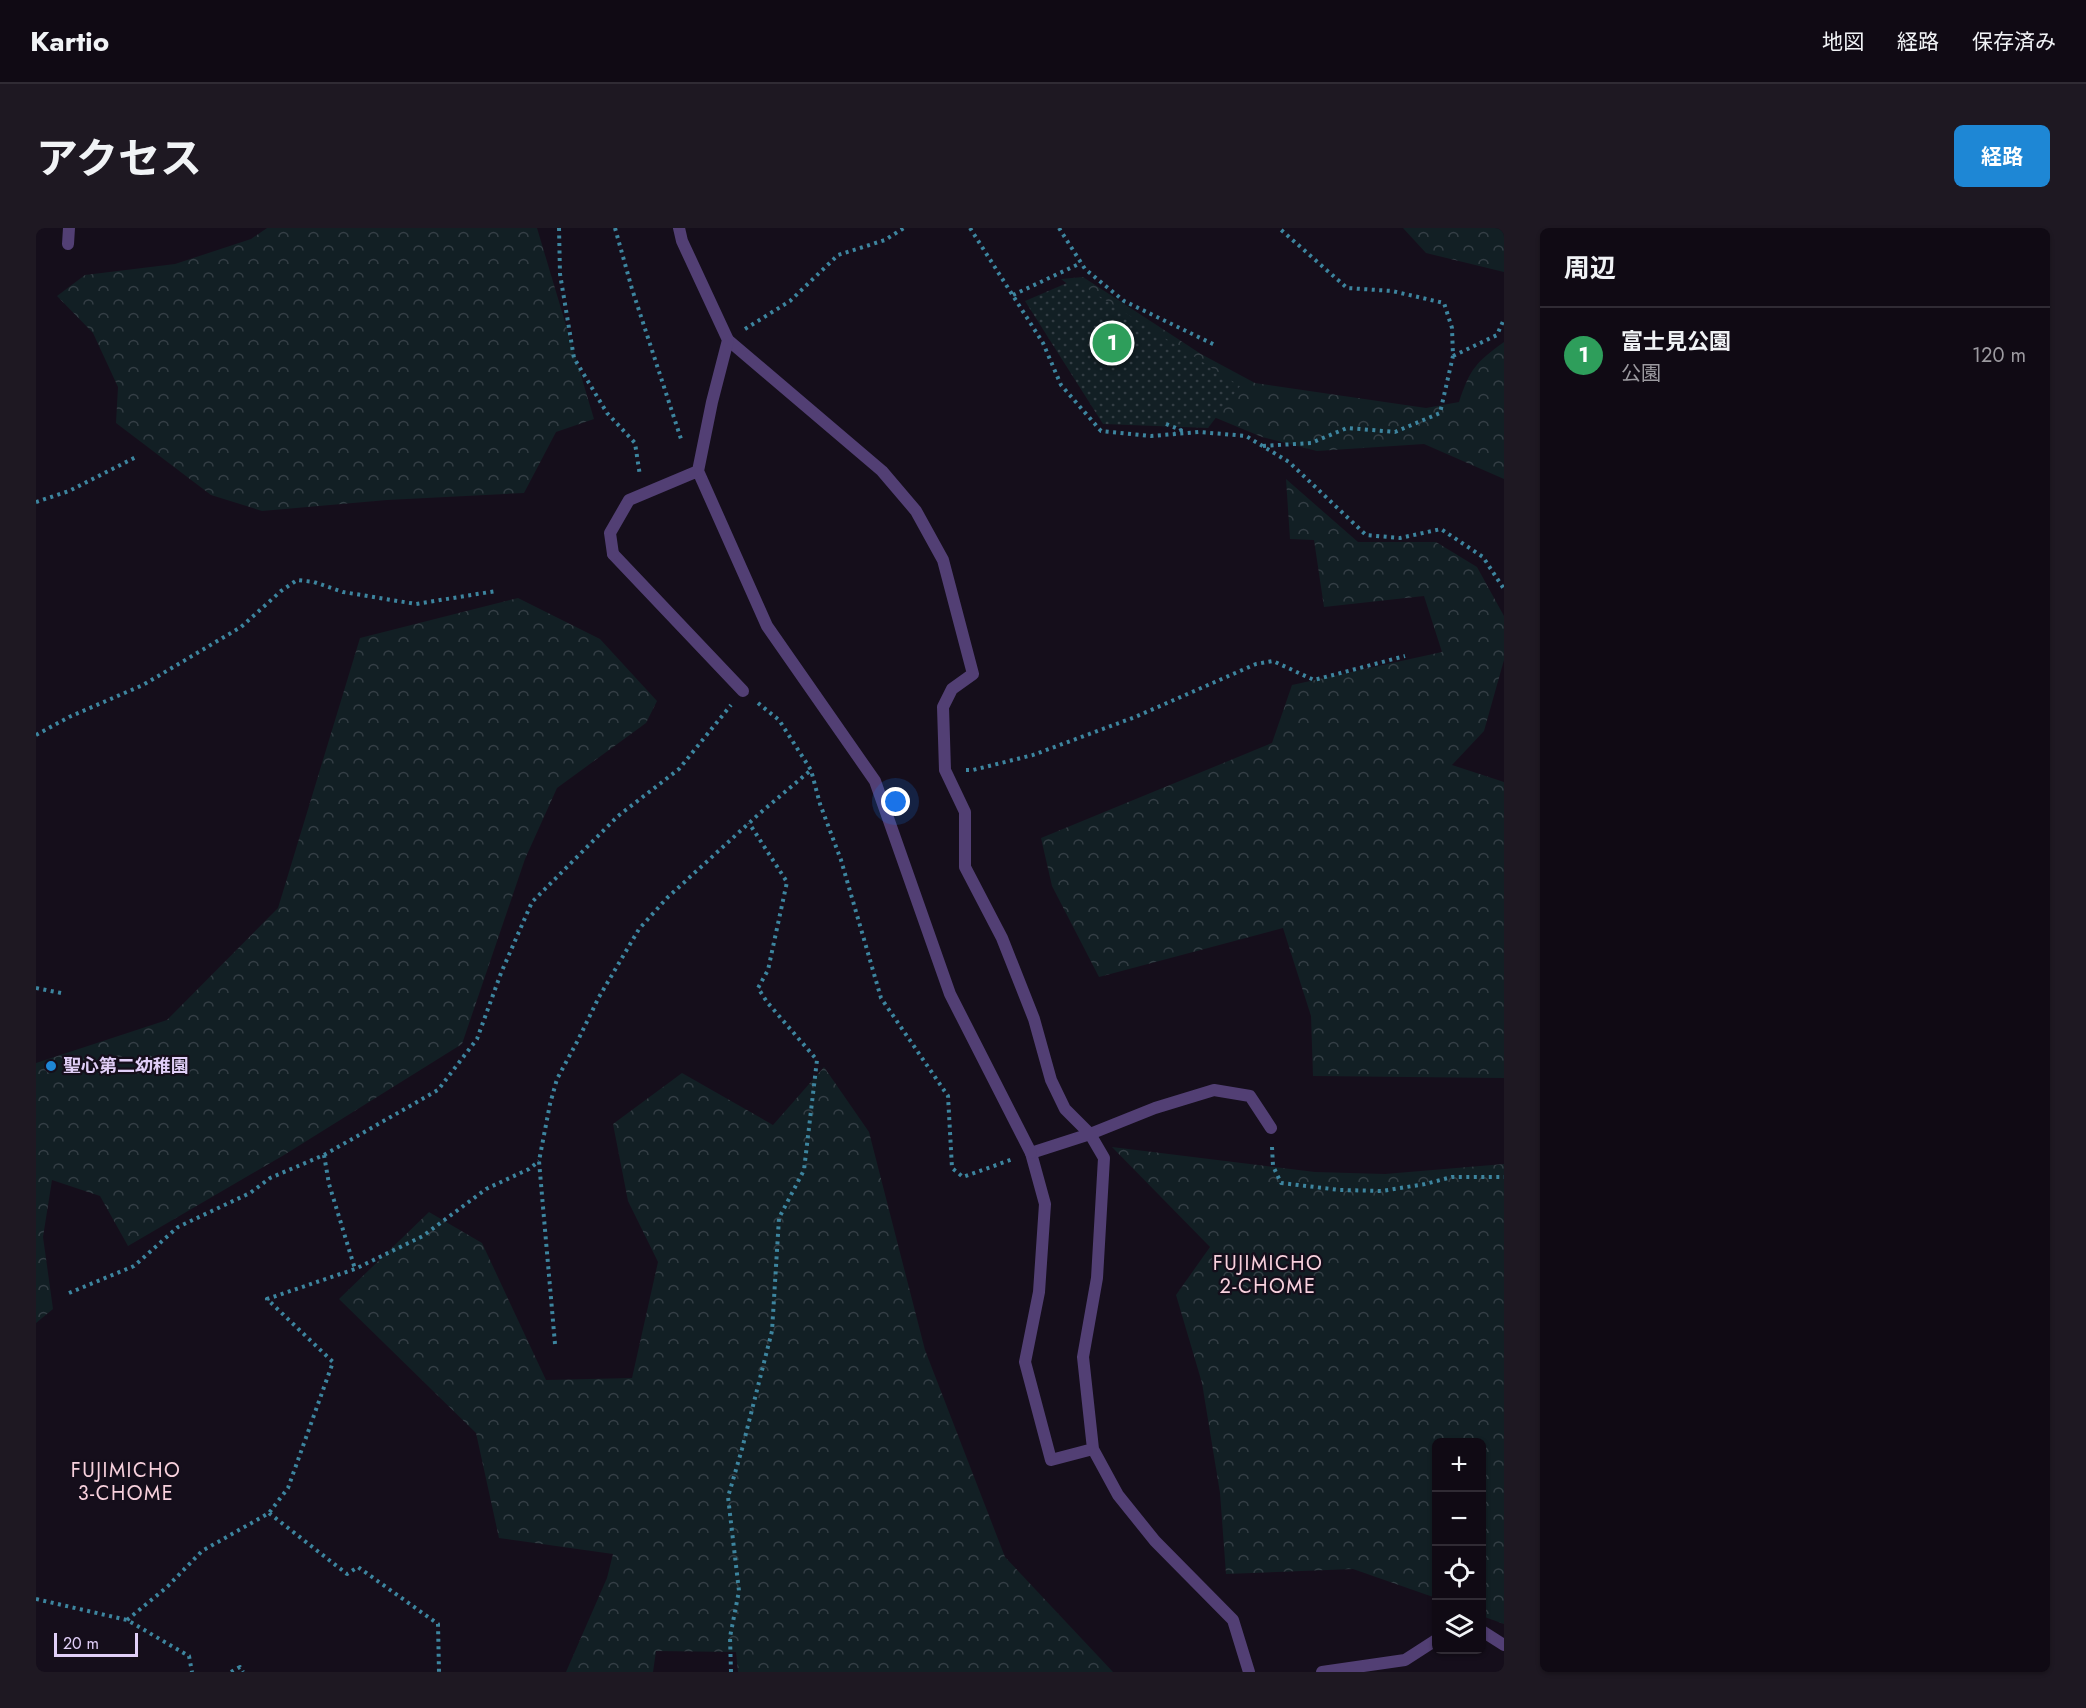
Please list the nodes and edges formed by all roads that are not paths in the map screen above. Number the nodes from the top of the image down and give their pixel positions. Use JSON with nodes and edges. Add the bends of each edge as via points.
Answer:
{"nodes":[{"id":1,"x":69,"y":228,"type":"edge"},
{"id":2,"x":679,"y":228,"type":"edge"},
{"id":3,"x":68,"y":244,"type":"dead end"},
{"id":4,"x":728,"y":340,"type":"junction"},
{"id":5,"x":696,"y":472,"type":"junction"},
{"id":6,"x":743,"y":691,"type":"road end"},
{"id":7,"x":1271,"y":1128,"type":"road end"},
{"id":8,"x":1090,"y":1134,"type":"junction"},
{"id":9,"x":1031,"y":1153,"type":"junction"},
{"id":10,"x":1093,"y":1449,"type":"junction"},
{"id":11,"x":1486,"y":1634,"type":"edge"},
{"id":12,"x":1432,"y":1643,"type":"edge"},
{"id":13,"x":1504,"y":1645,"type":"edge"},
{"id":14,"x":1249,"y":1672,"type":"edge"},
{"id":15,"x":1322,"y":1672,"type":"edge"}],
"edges":[{"from":1,"to":3,"type":"street"},
{"from":2,"to":4,"type":"street"},
{"from":4,"to":5,"type":"street"},
{"from":4,"to":8,"type":"street","via":[[882,471],[916,511],[944,560],[973,674],[952,689],[943,707],[945,771],[964,812],[964,867],[1002,938],[1034,1019],[1051,1080],[1065,1109]]},
{"from":5,"to":6,"type":"street","via":[[629,500],[610,533],[613,554]]},
{"from":5,"to":9,"type":"street","via":[[767,626],[875,781],[950,994]]},
{"from":7,"to":8,"type":"street","via":[[1250,1096],[1214,1090]]},
{"from":8,"to":9,"type":"street"},
{"from":8,"to":10,"type":"street","via":[[1104,1158],[1097,1278],[1083,1357]]},
{"from":9,"to":10,"type":"street","via":[[1045,1204],[1040,1292],[1024,1362],[1051,1460]]},
{"from":10,"to":14,"type":"street","via":[[1118,1495],[1155,1541],[1233,1620]]},
{"from":11,"to":13,"type":"street"},
{"from":12,"to":15,"type":"street","via":[[1405,1660]]}]}
